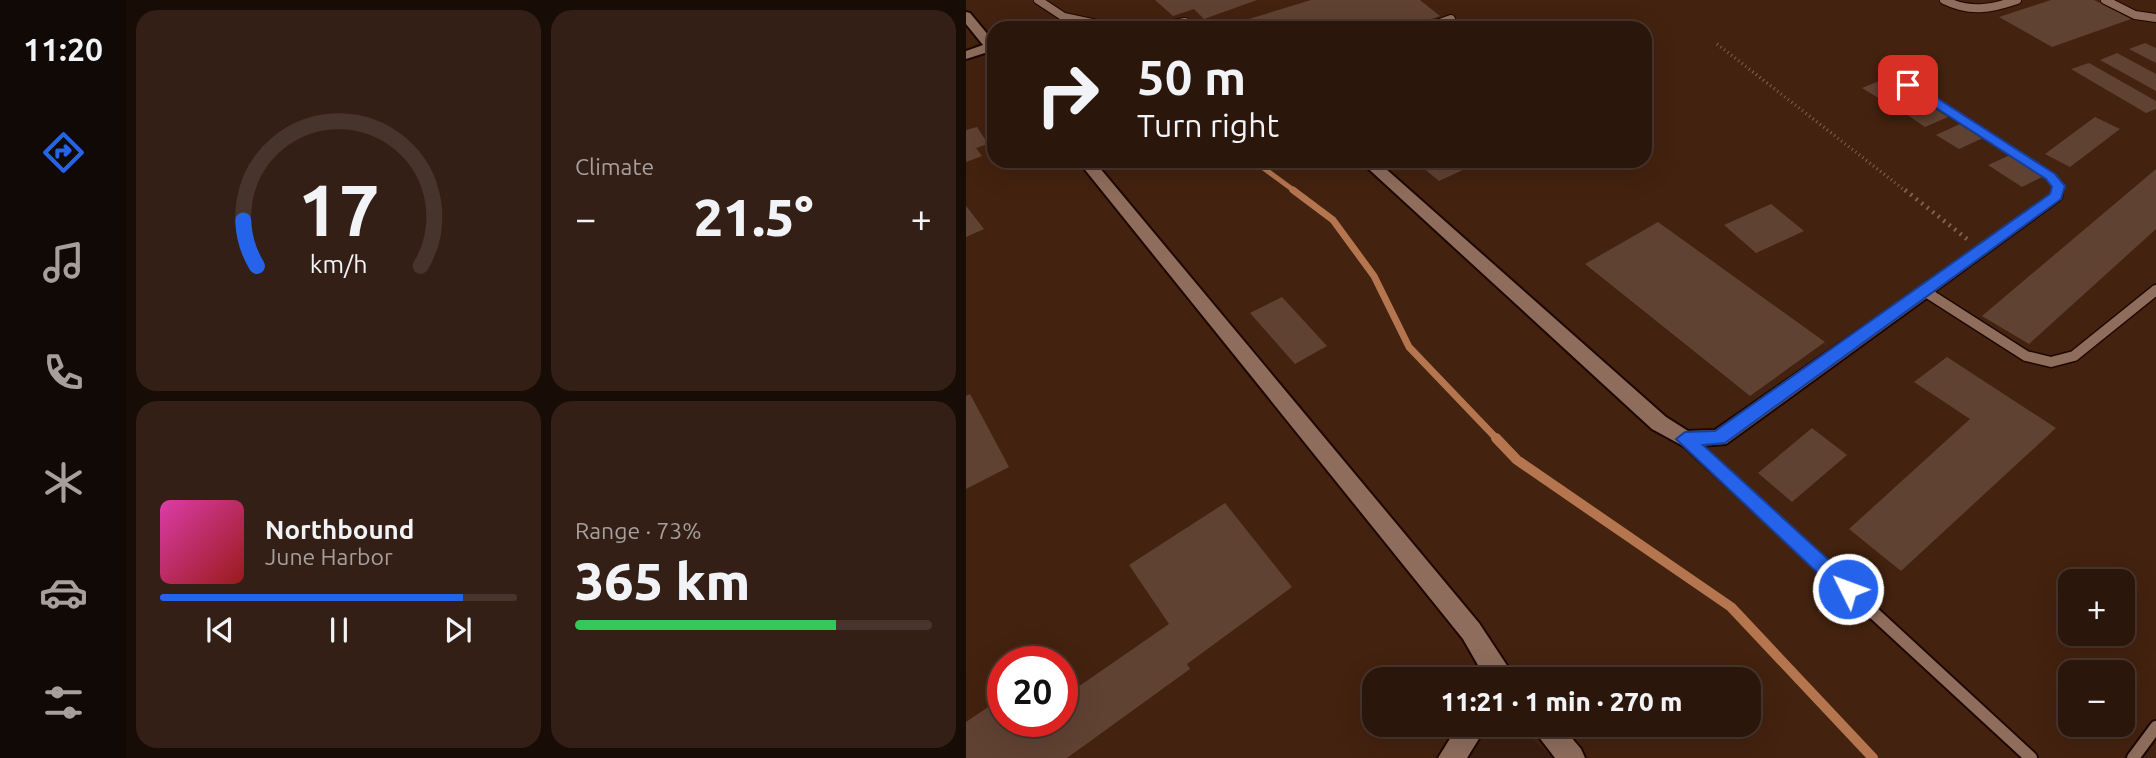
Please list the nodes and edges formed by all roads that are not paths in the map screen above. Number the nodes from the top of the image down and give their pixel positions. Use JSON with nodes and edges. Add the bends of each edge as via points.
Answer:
{"nodes":[{"id":1,"x":1038,"y":0,"type":"edge"},
{"id":2,"x":1944,"y":0,"type":"edge"},
{"id":3,"x":2017,"y":0,"type":"edge"},
{"id":4,"x":2105,"y":0,"type":"edge"},
{"id":5,"x":966,"y":16,"type":"edge"},
{"id":6,"x":2156,"y":18,"type":"edge"},
{"id":7,"x":1451,"y":19,"type":"dead end"},
{"id":8,"x":1076,"y":21,"type":"edge"},
{"id":9,"x":1445,"y":21,"type":"edge"},
{"id":10,"x":987,"y":43,"type":"edge"},
{"id":11,"x":987,"y":50,"type":"edge"},
{"id":12,"x":966,"y":55,"type":"edge"},
{"id":13,"x":1908,"y":85,"type":"dead end"},
{"id":14,"x":1092,"y":168,"type":"edge"},
{"id":15,"x":1376,"y":168,"type":"edge"},
{"id":16,"x":2156,"y":290,"type":"edge"},
{"id":17,"x":1926,"y":292,"type":"junction"},
{"id":18,"x":1685,"y":439,"type":"junction"},
{"id":19,"x":1493,"y":667,"type":"edge"},
{"id":20,"x":2156,"y":727,"type":"edge"},
{"id":21,"x":1466,"y":737,"type":"edge"},
{"id":22,"x":1553,"y":737,"type":"edge"},
{"id":23,"x":1451,"y":758,"type":"edge"},
{"id":24,"x":1572,"y":758,"type":"edge"},
{"id":25,"x":2031,"y":758,"type":"edge"},
{"id":26,"x":2133,"y":758,"type":"edge"}],
"edges":[{"from":1,"to":8,"type":"lane","via":[[1054,15]]},
{"from":2,"to":3,"type":"lane","via":[[1974,12]]},
{"from":4,"to":6,"type":"lane","via":[[2135,15]]},
{"from":5,"to":10,"type":"street"},
{"from":7,"to":9,"type":"lane"},
{"from":11,"to":12,"type":"street"},
{"from":13,"to":17,"type":"lane","via":[[2051,177],[2058,186],[2057,196]]},
{"from":14,"to":19,"type":"street","via":[[1471,631]]},
{"from":15,"to":18,"type":"street","via":[[1659,423]]},
{"from":16,"to":17,"type":"lane","via":[[2074,356],[2051,362],[2026,356]]},
{"from":17,"to":18,"type":"street","via":[[1719,438]]},
{"from":18,"to":25,"type":"lane"},
{"from":20,"to":26,"type":"lane"},
{"from":21,"to":23,"type":"street"},
{"from":22,"to":24,"type":"street"}]}
